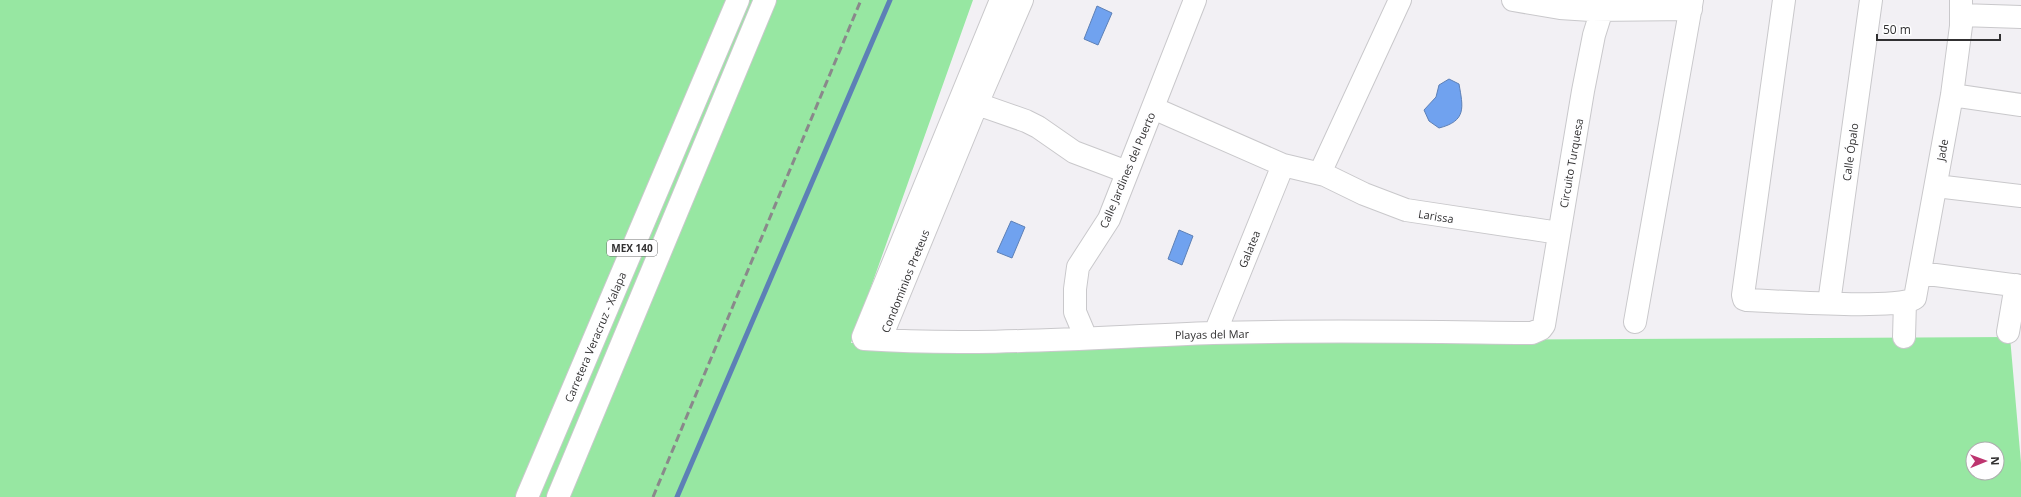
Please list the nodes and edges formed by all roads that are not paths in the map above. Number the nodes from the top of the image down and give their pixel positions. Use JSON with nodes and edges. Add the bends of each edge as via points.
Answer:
{"nodes":[{"id":1,"x":738,"y":0,"type":"edge"},
{"id":2,"x":765,"y":0,"type":"edge"},
{"id":3,"x":1001,"y":0,"type":"edge"},
{"id":4,"x":1022,"y":0,"type":"edge"},
{"id":5,"x":1194,"y":0,"type":"edge"},
{"id":6,"x":1400,"y":0,"type":"edge"},
{"id":7,"x":1513,"y":0,"type":"edge"},
{"id":8,"x":1784,"y":0,"type":"edge"},
{"id":9,"x":1871,"y":0,"type":"edge"},
{"id":10,"x":1692,"y":4,"type":"edge"},
{"id":11,"x":1604,"y":5,"type":"edge"},
{"id":12,"x":1961,"y":8,"type":"edge"},
{"id":13,"x":2021,"y":17,"type":"edge"},
{"id":14,"x":1952,"y":95,"type":"junction"},
{"id":15,"x":969,"y":101,"type":"junction"},
{"id":16,"x":2021,"y":105,"type":"edge"},
{"id":17,"x":1153,"y":108,"type":"junction"},
{"id":18,"x":1283,"y":165,"type":"junction"},
{"id":19,"x":1127,"y":172,"type":"junction"},
{"id":20,"x":1320,"y":173,"type":"junction"},
{"id":21,"x":1936,"y":186,"type":"junction"},
{"id":22,"x":2021,"y":196,"type":"edge"},
{"id":23,"x":1559,"y":233,"type":"junction"},
{"id":24,"x":1920,"y":273,"type":"junction"},
{"id":25,"x":2019,"y":286,"type":"edge"},
{"id":26,"x":1910,"y":300,"type":"junction"},
{"id":27,"x":1829,"y":303,"type":"junction"},
{"id":28,"x":1635,"y":322,"type":"dead end"},
{"id":29,"x":1543,"y":327,"type":"joint"},
{"id":30,"x":2008,"y":332,"type":"dead end"},
{"id":31,"x":1215,"y":333,"type":"junction"},
{"id":32,"x":1904,"y":337,"type":"dead end"},
{"id":33,"x":1086,"y":338,"type":"junction"},
{"id":34,"x":880,"y":340,"type":"joint"},
{"id":35,"x":527,"y":497,"type":"edge"},
{"id":36,"x":558,"y":497,"type":"edge"}],
"edges":[{"from":1,"to":35,"type":"street","name":"Carretera Veracruz - Xalapa","number":"MEX 140"},
{"from":2,"to":36,"type":"street","number":"MEX 140"},
{"from":3,"to":15,"type":"street","name":"Condominios Preteus"},
{"from":4,"to":15,"type":"street","name":"Condominios Preteus"},
{"from":5,"to":17,"type":"street","name":"Calle Jardines del Puerto"},
{"from":6,"to":20,"type":"street"},
{"from":7,"to":11,"type":"street","via":[[1560,8]]},
{"from":8,"to":27,"type":"street","via":[[1743,295],[1747,300]]},
{"from":9,"to":27,"type":"street","name":"Calle Ópalo"},
{"from":10,"to":11,"type":"street"},
{"from":10,"to":28,"type":"street"},
{"from":11,"to":23,"type":"street","name":"Circuito Turquesa","via":[[1594,35]]},
{"from":12,"to":13,"type":"street"},
{"from":12,"to":14,"type":"street","name":"Jade"},
{"from":14,"to":16,"type":"street"},
{"from":14,"to":21,"type":"street","name":"Jade"},
{"from":15,"to":19,"type":"street","via":[[1026,121],[1074,152]]},
{"from":15,"to":34,"type":"street","name":"Condominios Preteus"},
{"from":17,"to":18,"type":"street","name":"Larissa"},
{"from":17,"to":19,"type":"street","name":"Calle Jardines del Puerto"},
{"from":18,"to":20,"type":"street","name":"Larissa"},
{"from":18,"to":31,"type":"street","name":"Galatea"},
{"from":19,"to":33,"type":"street","name":"Calle Jardines del Puerto","via":[[1107,223],[1078,267],[1075,312]]},
{"from":20,"to":23,"type":"street","name":"Larissa","via":[[1406,210],[1432,216]]},
{"from":21,"to":22,"type":"street"},
{"from":21,"to":24,"type":"street","name":"Jade"},
{"from":23,"to":29,"type":"street","name":"Circuito Turquesa"},
{"from":24,"to":25,"type":"street"},
{"from":24,"to":26,"type":"street","name":"Jade"},
{"from":25,"to":30,"type":"street"},
{"from":26,"to":27,"type":"street"},
{"from":26,"to":32,"type":"street","name":"Jade"},
{"from":29,"to":31,"type":"street","name":"Playas del Mar","via":[[1532,333]]},
{"from":31,"to":33,"type":"street","name":"Playas del Mar"},
{"from":33,"to":34,"type":"street","name":"Playas del Mar","via":[[1062,341]]}]}
